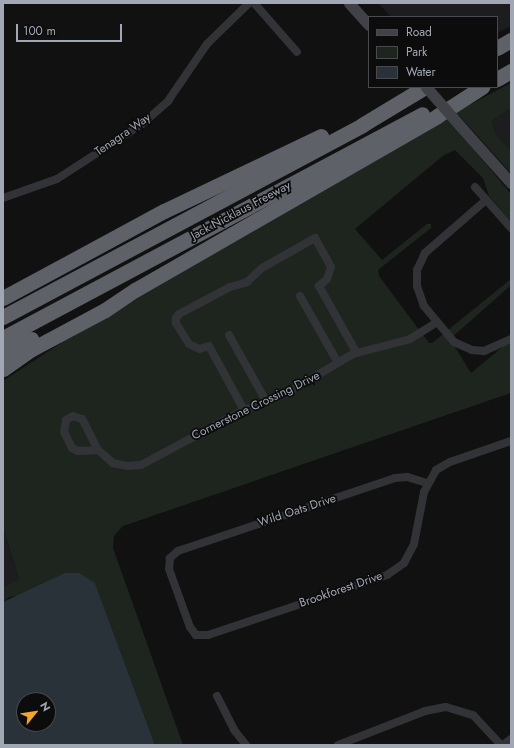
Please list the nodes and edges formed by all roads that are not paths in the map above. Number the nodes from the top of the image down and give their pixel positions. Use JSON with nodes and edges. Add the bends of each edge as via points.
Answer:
{"nodes":[{"id":1,"x":249,"y":3,"type":"edge"},
{"id":2,"x":254,"y":3,"type":"edge"},
{"id":3,"x":349,"y":3,"type":"edge"},
{"id":4,"x":368,"y":24,"type":"edge"},
{"id":5,"x":511,"y":40,"type":"edge"},
{"id":6,"x":498,"y":47,"type":"edge"},
{"id":7,"x":297,"y":52,"type":"dead end"},
{"id":8,"x":511,"y":71,"type":"edge"},
{"id":9,"x":498,"y":78,"type":"edge"},
{"id":10,"x":479,"y":88,"type":"edge"},
{"id":11,"x":479,"y":88,"type":"edge"},
{"id":12,"x":421,"y":89,"type":"edge"},
{"id":13,"x":511,"y":183,"type":"edge"},
{"id":14,"x":474,"y":187,"type":"dead end"},
{"id":15,"x":3,"y":198,"type":"edge"},
{"id":16,"x":486,"y":200,"type":"junction"},
{"id":17,"x":511,"y":228,"type":"edge"},
{"id":18,"x":28,"y":284,"type":"junction"},
{"id":19,"x":135,"y":290,"type":"junction"},
{"id":20,"x":3,"y":292,"type":"edge"},
{"id":21,"x":300,"y":296,"type":"dead end"},
{"id":22,"x":3,"y":298,"type":"edge"},
{"id":23,"x":3,"y":317,"type":"edge"},
{"id":24,"x":436,"y":323,"type":"junction"},
{"id":25,"x":229,"y":335,"type":"dead end"},
{"id":26,"x":3,"y":338,"type":"edge"},
{"id":27,"x":511,"y":339,"type":"edge"},
{"id":28,"x":356,"y":352,"type":"junction"},
{"id":29,"x":3,"y":354,"type":"edge"},
{"id":30,"x":338,"y":363,"type":"junction"},
{"id":31,"x":3,"y":369,"type":"edge"},
{"id":32,"x":266,"y":401,"type":"junction"},
{"id":33,"x":244,"y":410,"type":"junction"},
{"id":34,"x":511,"y":441,"type":"edge"},
{"id":35,"x":98,"y":450,"type":"junction"},
{"id":36,"x":427,"y":483,"type":"junction"},
{"id":37,"x":196,"y":634,"type":"joint"},
{"id":38,"x":217,"y":696,"type":"dead end"},
{"id":39,"x":511,"y":739,"type":"edge"},
{"id":40,"x":246,"y":745,"type":"edge"},
{"id":41,"x":338,"y":745,"type":"edge"},
{"id":42,"x":502,"y":745,"type":"edge"}],
"edges":[{"from":1,"to":15,"type":"street","name":"Tenagra Way","via":[[207,44],[168,101],[142,124],[56,179]]},
{"from":2,"to":7,"type":"street"},
{"from":3,"to":4,"type":"main road"},
{"from":5,"to":6,"type":"highway"},
{"from":8,"to":9,"type":"highway"},
{"from":10,"to":19,"type":"highway","via":[[437,116]]},
{"from":11,"to":26,"type":"highway","name":"Jack Nicklaus Freeway","via":[[433,108]]},
{"from":12,"to":13,"type":"main road","bridge":true},
{"from":12,"to":18,"type":"highway","via":[[164,211]]},
{"from":12,"to":23,"type":"highway","name":"Jack Nicklaus Freeway","via":[[362,125]]},
{"from":14,"to":16,"type":"street"},
{"from":16,"to":17,"type":"street"},
{"from":16,"to":24,"type":"street","via":[[420,261],[416,278],[418,292]]},
{"from":18,"to":20,"type":"highway"},
{"from":18,"to":22,"type":"highway"},
{"from":19,"to":29,"type":"highway","via":[[101,303]]},
{"from":19,"to":31,"type":"highway","via":[[105,310],[32,349]]},
{"from":21,"to":30,"type":"street"},
{"from":24,"to":27,"type":"street","via":[[454,342],[472,350],[493,349]]},
{"from":24,"to":28,"type":"street","name":"Cornerstone Crossing Drive","via":[[410,339]]},
{"from":25,"to":32,"type":"street"},
{"from":28,"to":30,"type":"street","name":"Cornerstone Crossing Drive"},
{"from":28,"to":33,"type":"street","via":[[319,286],[327,279],[331,267],[315,238],[262,268],[247,282],[230,287],[176,318],[176,323],[189,344],[199,349],[209,346]]},
{"from":30,"to":32,"type":"street","name":"Cornerstone Crossing Drive","via":[[287,393]]},
{"from":32,"to":33,"type":"street","name":"Cornerstone Crossing Drive"},
{"from":33,"to":35,"type":"street","name":"Cornerstone Crossing Drive","via":[[141,465],[113,463]]},
{"from":34,"to":36,"type":"street","name":"Brookforest Drive","via":[[450,462],[436,470]]},
{"from":35,"to":35,"type":"street","name":"Cornerstone Crossing Drive","via":[[78,451],[72,448],[64,432],[66,420],[73,416],[82,419]]},
{"from":36,"to":37,"type":"street","name":"Brookforest Drive","via":[[414,544],[404,563],[387,575],[208,635]]},
{"from":36,"to":37,"type":"street","name":"Wild Oats Drive","via":[[408,477],[396,478],[178,551],[170,558],[169,569],[190,627]]},
{"from":38,"to":40,"type":"street","via":[[234,730]]},
{"from":39,"to":42,"type":"street"},
{"from":41,"to":42,"type":"street","via":[[425,711],[446,707],[473,715]]}]}
